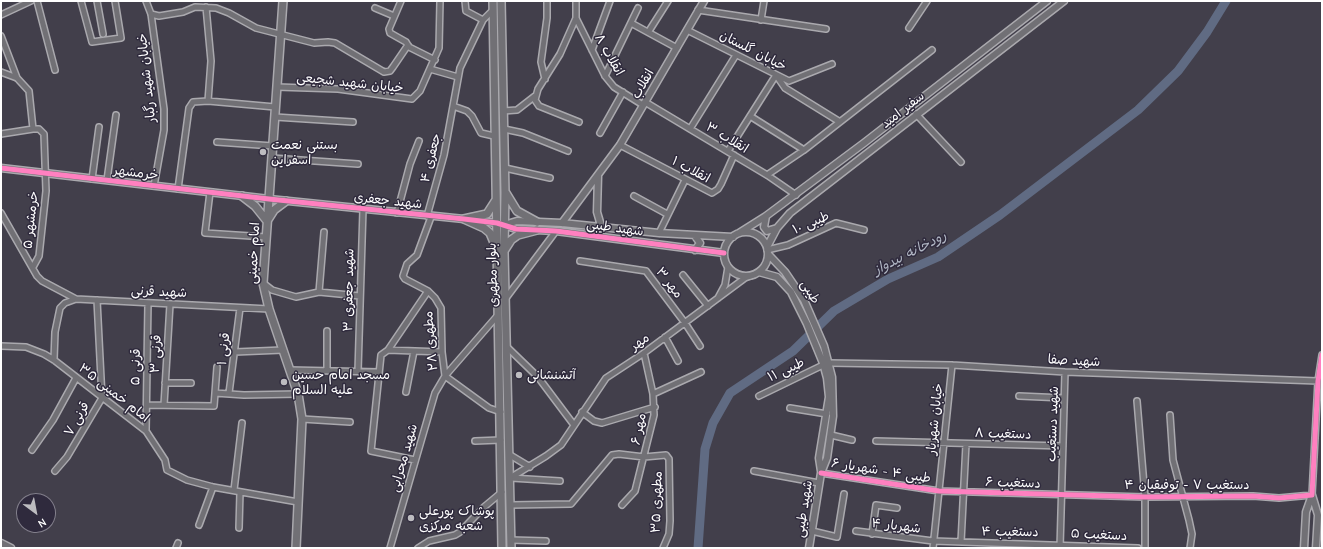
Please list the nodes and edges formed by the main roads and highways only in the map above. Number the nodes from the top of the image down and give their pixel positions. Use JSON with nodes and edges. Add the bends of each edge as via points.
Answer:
{"nodes":[{"id":1,"x":283,"y":1,"type":"edge"},
{"id":2,"x":492,"y":1,"type":"edge"},
{"id":3,"x":503,"y":2,"type":"edge"},
{"id":4,"x":505,"y":192,"type":"junction"},
{"id":5,"x":497,"y":194,"type":"junction"},
{"id":6,"x":242,"y":196,"type":"road end"},
{"id":7,"x":286,"y":201,"type":"road end"},
{"id":8,"x":267,"y":221,"type":"junction"},
{"id":9,"x":501,"y":224,"type":"junction"},
{"id":10,"x":500,"y":251,"type":"junction"},
{"id":11,"x":500,"y":385,"type":"junction"},
{"id":12,"x":508,"y":385,"type":"junction"},
{"id":13,"x":296,"y":548,"type":"edge"},
{"id":14,"x":502,"y":548,"type":"edge"},
{"id":15,"x":511,"y":548,"type":"edge"}],
"edges":[{"from":1,"to":8,"type":"main road","name":"امام خمینی"},
{"from":2,"to":5,"type":"main road","name":"بلوار مطهری"},
{"from":3,"to":4,"type":"main road","name":"بلوار مطهری"},
{"from":4,"to":5,"type":"main road"},
{"from":4,"to":9,"type":"main road","name":"بلوار مطهری"},
{"from":4,"to":10,"type":"main road","via":[[517,211],[537,226],[518,235]]},
{"from":5,"to":9,"type":"main road","name":"بلوار مطهری"},
{"from":5,"to":10,"type":"main road","via":[[487,214],[464,219],[490,233]]},
{"from":6,"to":8,"type":"main road","via":[[255,206]]},
{"from":7,"to":8,"type":"main road","via":[[274,210]]},
{"from":8,"to":13,"type":"main road","name":"امام خمینی","via":[[263,283],[269,309],[298,394],[302,419]]},
{"from":9,"to":10,"type":"main road","name":"بلوار مطهری"},
{"from":10,"to":11,"type":"main road","name":"بلوار مطهری"},
{"from":10,"to":12,"type":"main road","name":"بلوار مطهری","via":[[506,298]]},
{"from":11,"to":12,"type":"main road"},
{"from":11,"to":14,"type":"main road","name":"بلوار مطهری"},
{"from":12,"to":15,"type":"main road","name":"بلوار مطهری"}]}
